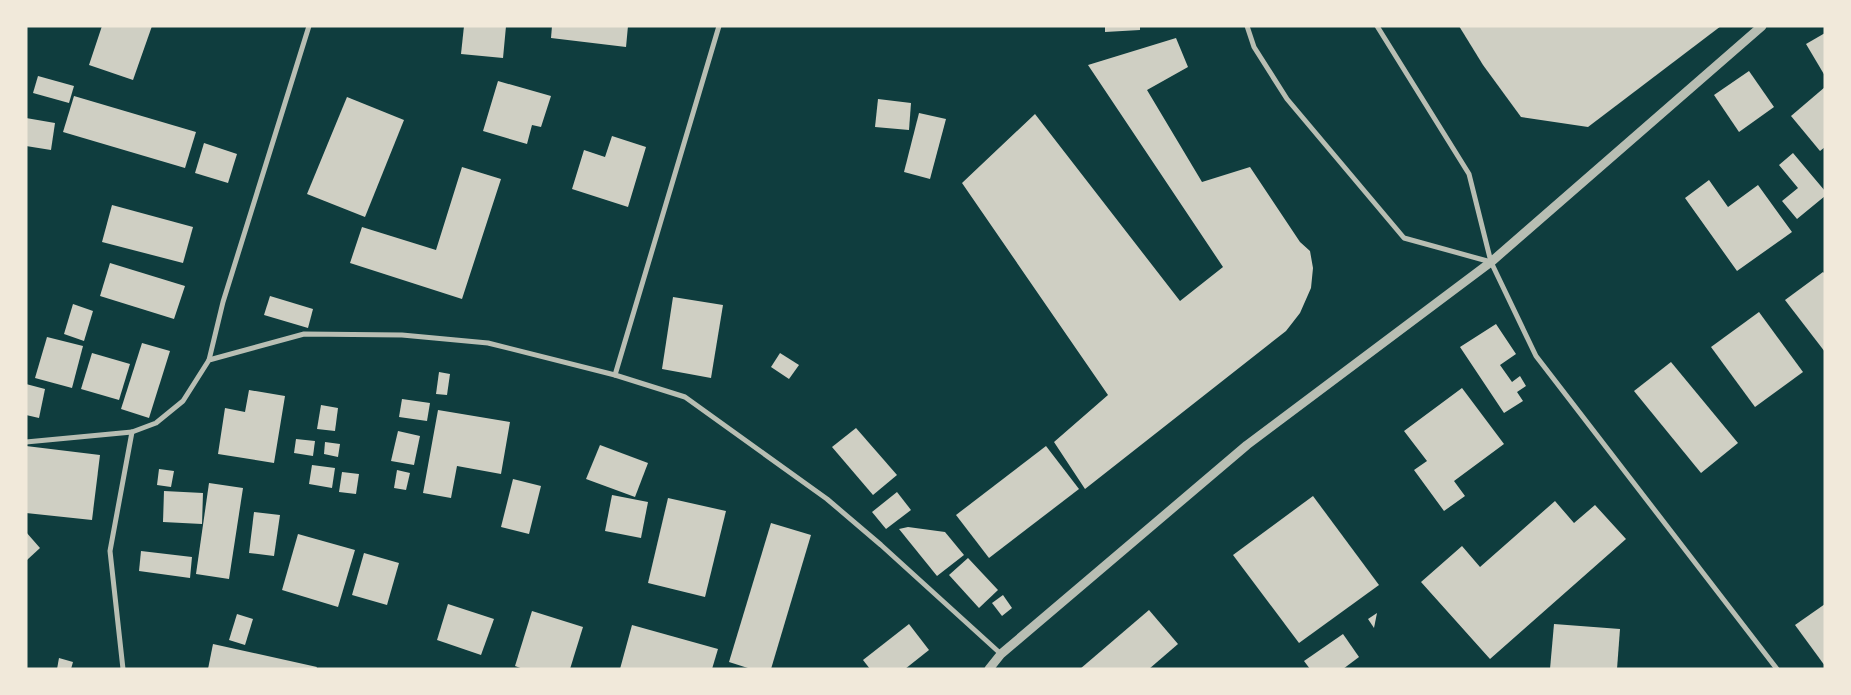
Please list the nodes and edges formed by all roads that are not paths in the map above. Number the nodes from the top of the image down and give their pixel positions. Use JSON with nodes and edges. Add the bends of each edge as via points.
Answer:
{"nodes":[{"id":1,"x":309,"y":26,"type":"edge"},
{"id":2,"x":719,"y":26,"type":"edge"},
{"id":3,"x":1247,"y":26,"type":"edge"},
{"id":4,"x":1377,"y":26,"type":"edge"},
{"id":5,"x":1762,"y":26,"type":"edge"},
{"id":6,"x":1491,"y":262,"type":"junction"},
{"id":7,"x":209,"y":360,"type":"junction"},
{"id":8,"x":615,"y":375,"type":"junction"},
{"id":9,"x":132,"y":432,"type":"junction"},
{"id":10,"x":26,"y":442,"type":"edge"},
{"id":11,"x":1001,"y":654,"type":"junction"},
{"id":12,"x":123,"y":669,"type":"edge"},
{"id":13,"x":989,"y":669,"type":"edge"},
{"id":14,"x":1777,"y":669,"type":"edge"}],
"edges":[{"from":1,"to":7,"type":"street","via":[[223,302]]},
{"from":2,"to":8,"type":"street"},
{"from":3,"to":6,"type":"street","via":[[1254,47],[1287,99],[1404,238]]},
{"from":4,"to":6,"type":"street","via":[[1469,174]]},
{"from":5,"to":6,"type":"street"},
{"from":6,"to":11,"type":"street","via":[[1247,445]]},
{"from":6,"to":14,"type":"street","via":[[1536,356]]},
{"from":7,"to":8,"type":"street","via":[[304,334],[402,335],[488,343]]},
{"from":7,"to":9,"type":"street","via":[[183,401],[156,423]]},
{"from":8,"to":11,"type":"street","via":[[685,398],[827,499]]},
{"from":9,"to":10,"type":"street"},
{"from":9,"to":12,"type":"street","via":[[110,551]]},
{"from":11,"to":13,"type":"street"}]}
